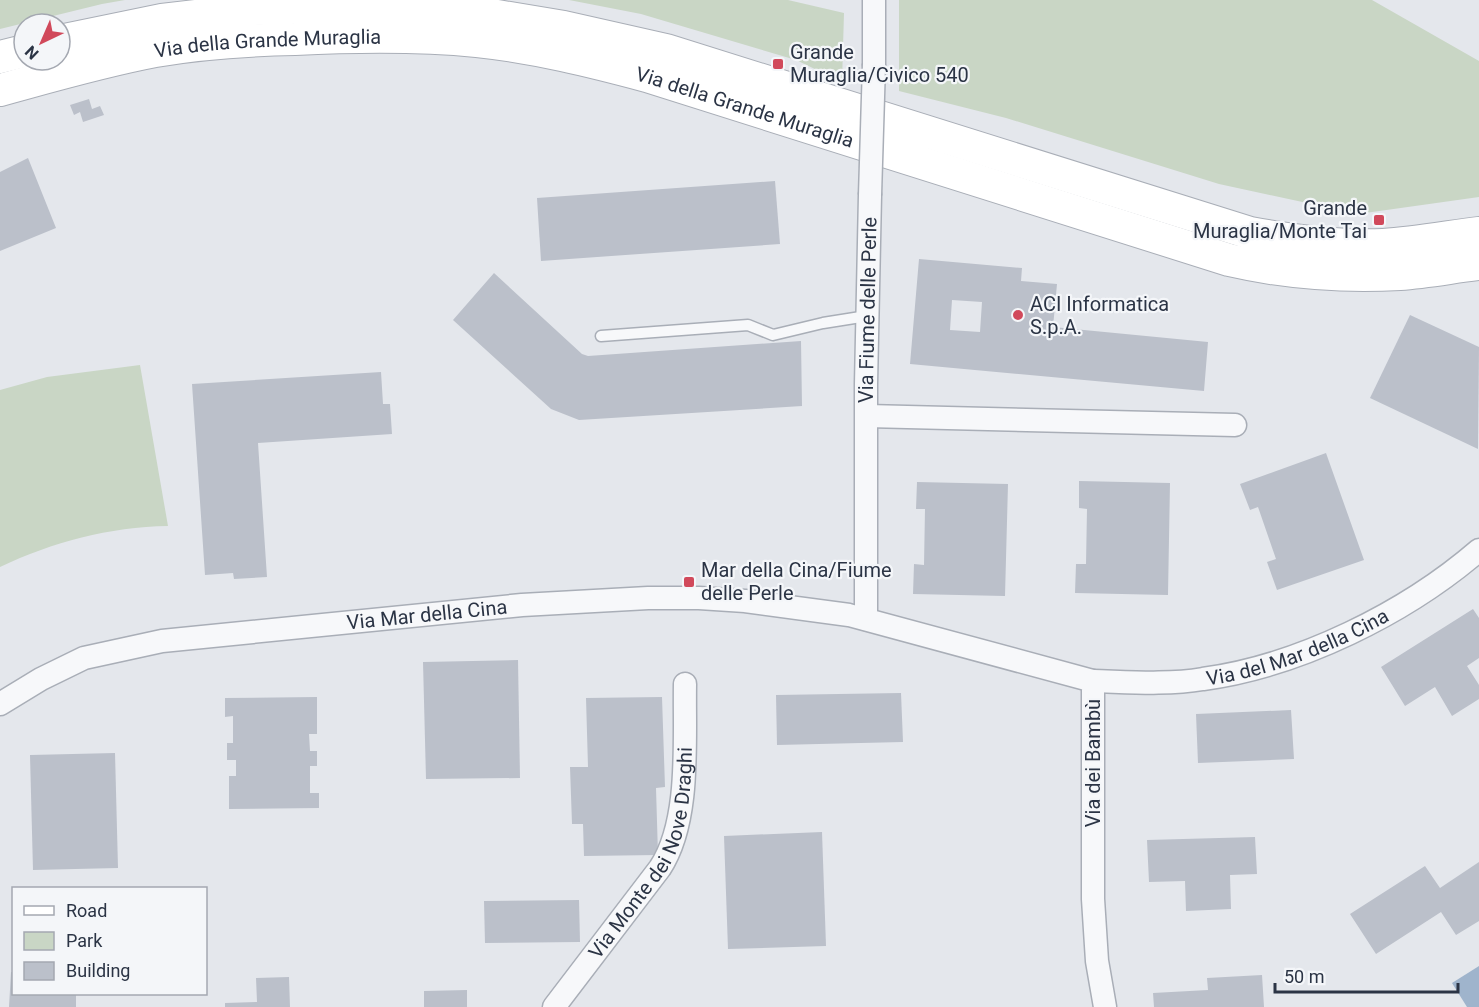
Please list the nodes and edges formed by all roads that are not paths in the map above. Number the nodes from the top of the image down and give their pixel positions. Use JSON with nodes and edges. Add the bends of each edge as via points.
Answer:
{"nodes":[{"id":1,"x":874,"y":0,"type":"edge"},
{"id":2,"x":72,"y":39,"type":"edge"},
{"id":3,"x":0,"y":90,"type":"edge"},
{"id":4,"x":1479,"y":233,"type":"edge"},
{"id":5,"x":1479,"y":264,"type":"edge"},
{"id":6,"x":867,"y":316,"type":"junction"},
{"id":7,"x":601,"y":336,"type":"dead end"},
{"id":8,"x":867,"y":416,"type":"junction"},
{"id":9,"x":1235,"y":425,"type":"dead end"},
{"id":10,"x":1479,"y":550,"type":"edge"},
{"id":11,"x":866,"y":619,"type":"junction"},
{"id":12,"x":1093,"y":681,"type":"junction"},
{"id":13,"x":685,"y":684,"type":"dead end"},
{"id":14,"x":0,"y":704,"type":"edge"},
{"id":15,"x":554,"y":1007,"type":"edge"},
{"id":16,"x":1105,"y":1007,"type":"edge"}],
"edges":[{"from":1,"to":6,"type":"street","name":"Via Fiume delle Perle","bridge":true},
{"from":2,"to":4,"type":"street","name":"Via della Grande Muraglia","via":[[162,20],[254,9],[361,6],[479,13],[666,50],[1250,233],[1318,243],[1373,245]]},
{"from":3,"to":5,"type":"street","name":"Via della Grande Muraglia","via":[[178,48],[352,37],[479,41],[646,76],[1229,260],[1293,271],[1363,275]]},
{"from":6,"to":7,"type":"lane","via":[[773,335],[748,325]]},
{"from":6,"to":8,"type":"street","name":"Via Fiume delle Perle"},
{"from":8,"to":9,"type":"street"},
{"from":8,"to":11,"type":"street","name":"Via Fiume delle Perle"},
{"from":10,"to":12,"type":"street","name":"Via del Mar della Cina","via":[[1438,583],[1398,607],[1279,662],[1201,680]]},
{"from":11,"to":12,"type":"street","name":"Via dei Bambù"},
{"from":11,"to":14,"type":"street","name":"Via Mar della Cina","via":[[772,603],[667,598],[522,605],[330,623],[114,650],[64,667]]},
{"from":12,"to":16,"type":"street","name":"Via dei Bambù","via":[[1093,899]]},
{"from":13,"to":15,"type":"street","name":"Via Monte dei Nove Draghi","via":[[682,795],[672,846],[656,874]]}]}
